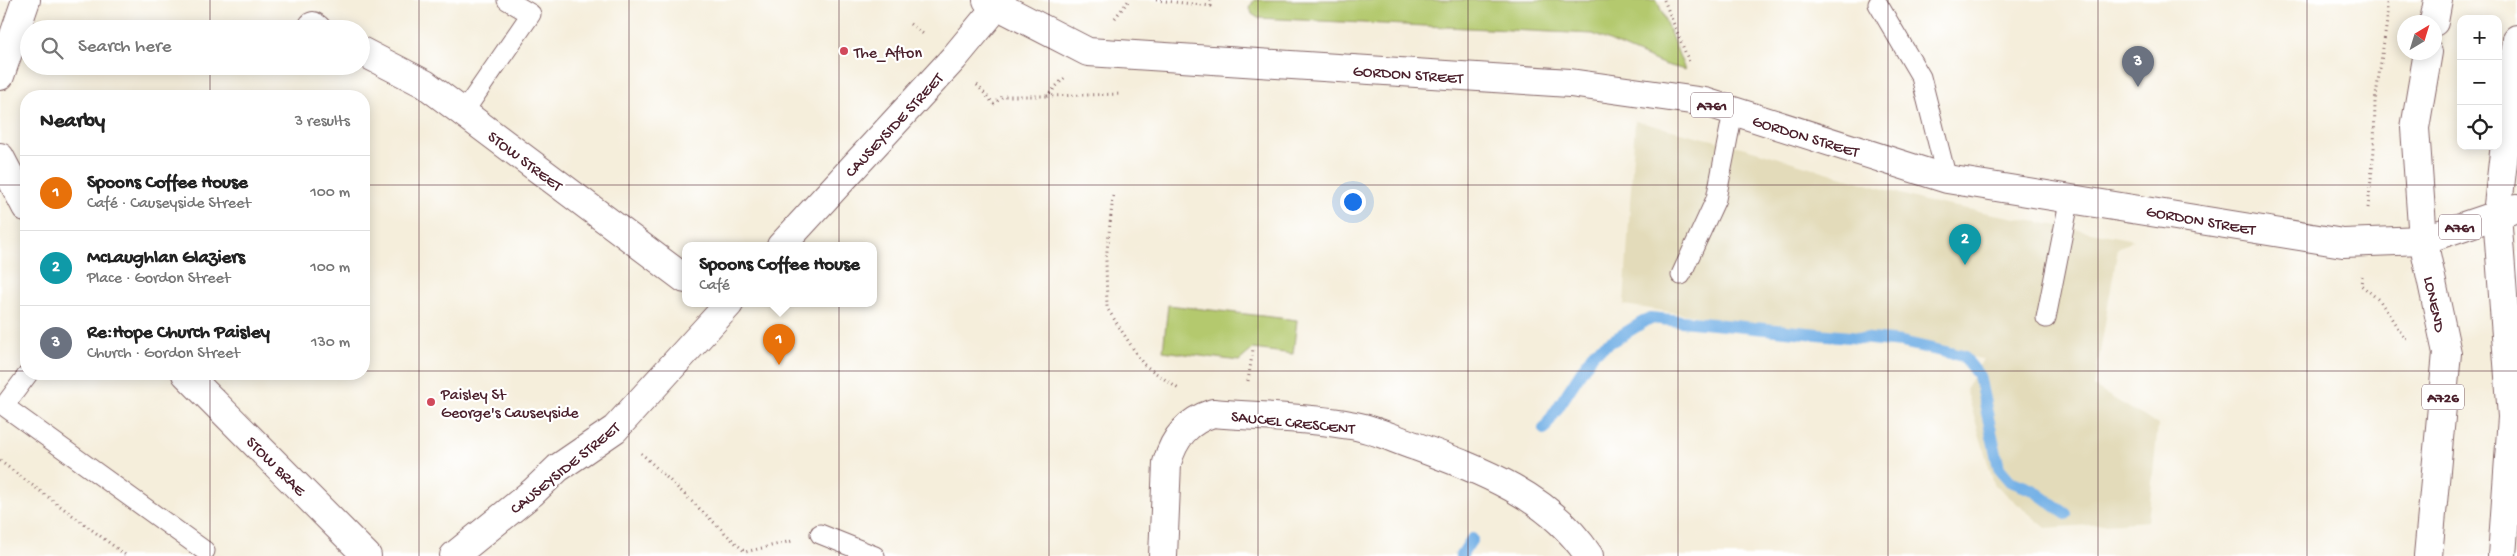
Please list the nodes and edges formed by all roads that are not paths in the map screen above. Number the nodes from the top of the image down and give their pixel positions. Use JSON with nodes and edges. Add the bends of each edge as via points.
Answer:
{"nodes":[{"id":1,"x":26,"y":0,"type":"edge"},
{"id":2,"x":507,"y":0,"type":"edge"},
{"id":3,"x":2438,"y":0,"type":"edge"},
{"id":4,"x":995,"y":2,"type":"edge"},
{"id":5,"x":1878,"y":4,"type":"dead end"},
{"id":6,"x":2435,"y":15,"type":"edge"},
{"id":7,"x":2517,"y":39,"type":"edge"},
{"id":8,"x":370,"y":56,"type":"edge"},
{"id":9,"x":2427,"y":60,"type":"edge"},
{"id":10,"x":0,"y":76,"type":"edge"},
{"id":11,"x":1733,"y":112,"type":"junction"},
{"id":12,"x":462,"y":113,"type":"junction"},
{"id":13,"x":0,"y":157,"type":"edge"},
{"id":14,"x":1947,"y":179,"type":"junction"},
{"id":15,"x":20,"y":195,"type":"edge"},
{"id":16,"x":2070,"y":198,"type":"junction"},
{"id":17,"x":2507,"y":211,"type":"edge"},
{"id":18,"x":2423,"y":240,"type":"junction"},
{"id":19,"x":785,"y":242,"type":"edge"},
{"id":20,"x":1681,"y":275,"type":"dead end"},
{"id":21,"x":682,"y":277,"type":"edge"},
{"id":22,"x":722,"y":307,"type":"edge"},
{"id":23,"x":2046,"y":318,"type":"dead end"},
{"id":24,"x":24,"y":380,"type":"edge"},
{"id":25,"x":192,"y":380,"type":"edge"},
{"id":26,"x":2515,"y":417,"type":"edge"},
{"id":27,"x":820,"y":534,"type":"road end"},
{"id":28,"x":205,"y":551,"type":"dead end"},
{"id":29,"x":366,"y":556,"type":"edge"},
{"id":30,"x":454,"y":556,"type":"edge"},
{"id":31,"x":875,"y":556,"type":"edge"},
{"id":32,"x":1163,"y":556,"type":"edge"},
{"id":33,"x":1589,"y":556,"type":"edge"},
{"id":34,"x":2428,"y":556,"type":"edge"},
{"id":35,"x":2502,"y":556,"type":"edge"}],
"edges":[{"from":1,"to":10,"type":"main road"},
{"from":2,"to":12,"type":"lane","via":[[531,14]]},
{"from":3,"to":6,"type":"main road"},
{"from":4,"to":11,"type":"main road","name":"GORDON STREET","number":"A761","via":[[1088,52],[1570,83],[1705,102]]},
{"from":4,"to":19,"type":"main road","name":"CAUSEYSIDE STREET","via":[[954,58]]},
{"from":5,"to":14,"type":"lane","via":[[1921,77]]},
{"from":7,"to":17,"type":"main road"},
{"from":8,"to":12,"type":"main road","name":"STOW STREET","via":[[425,84]]},
{"from":9,"to":18,"type":"main road","name":"LONEND","number":"A726","via":[[2415,128]]},
{"from":11,"to":14,"type":"main road","name":"GORDON STREET","number":"A761"},
{"from":11,"to":20,"type":"lane","via":[[1716,199]]},
{"from":12,"to":21,"type":"main road","name":"STOW STREET"},
{"from":13,"to":15,"type":"main road"},
{"from":14,"to":16,"type":"main road","name":"GORDON STREET","number":"A761"},
{"from":16,"to":18,"type":"main road","name":"GORDON STREET","number":"A761","via":[[2343,243]]},
{"from":16,"to":23,"type":"lane"},
{"from":17,"to":18,"type":"main road","name":"GORDON STREET","number":"A761"},
{"from":17,"to":26,"type":"main road"},
{"from":18,"to":34,"type":"main road","name":"LONEND","number":"A726","via":[[2447,353]]},
{"from":22,"to":30,"type":"main road","name":"CAUSEYSIDE STREET","via":[[615,429],[558,468]]},
{"from":24,"to":28,"type":"lane","via":[[4,406]]},
{"from":25,"to":29,"type":"main road","name":"STOW BRAE"},
{"from":26,"to":35,"type":"main road"},
{"from":27,"to":31,"type":"lane"},
{"from":32,"to":33,"type":"main road","name":"SAUCEL CRESCENT","via":[[1167,463],[1171,450],[1186,427],[1198,418],[1214,413],[1351,425],[1472,467],[1540,504],[1561,522]]}]}
